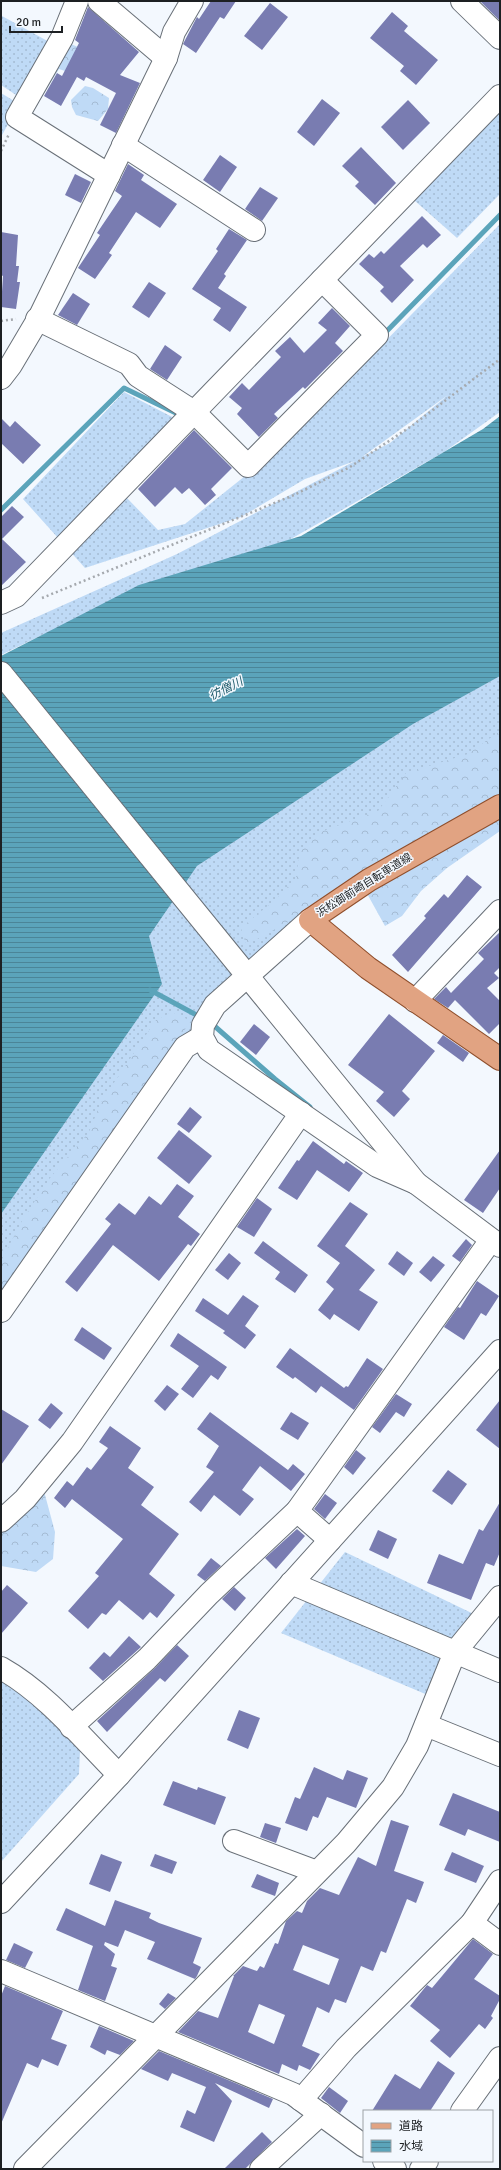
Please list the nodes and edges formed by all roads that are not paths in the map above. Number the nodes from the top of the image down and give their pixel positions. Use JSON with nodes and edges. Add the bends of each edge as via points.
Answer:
{"nodes":[{"id":1,"x":77,"y":1,"type":"edge"},
{"id":2,"x":99,"y":1,"type":"edge"},
{"id":3,"x":192,"y":1,"type":"edge"},
{"id":4,"x":462,"y":1,"type":"edge"},
{"id":5,"x":500,"y":38,"type":"edge"},
{"id":6,"x":166,"y":58,"type":"junction"},
{"id":7,"x":500,"y":96,"type":"edge"},
{"id":8,"x":124,"y":145,"type":"junction"},
{"id":9,"x":108,"y":175,"type":"junction"},
{"id":10,"x":254,"y":230,"type":"dead end"},
{"id":11,"x":322,"y":280,"type":"junction"},
{"id":12,"x":37,"y":319,"type":"junction"},
{"id":13,"x":1,"y":378,"type":"edge"},
{"id":14,"x":194,"y":412,"type":"junction"},
{"id":15,"x":1,"y":603,"type":"edge"},
{"id":16,"x":1,"y":673,"type":"edge"},
{"id":17,"x":500,"y":806,"type":"edge"},
{"id":18,"x":500,"y":912,"type":"edge"},
{"id":19,"x":310,"y":920,"type":"junction"},
{"id":20,"x":243,"y":972,"type":"junction"},
{"id":21,"x":415,"y":1001,"type":"junction"},
{"id":22,"x":202,"y":1037,"type":"junction"},
{"id":23,"x":500,"y":1059,"type":"edge"},
{"id":24,"x":301,"y":1113,"type":"junction"},
{"id":25,"x":416,"y":1183,"type":"junction"},
{"id":26,"x":496,"y":1243,"type":"edge"},
{"id":27,"x":1,"y":1311,"type":"edge"},
{"id":28,"x":500,"y":1351,"type":"edge"},
{"id":29,"x":297,"y":1511,"type":"junction"},
{"id":30,"x":1,"y":1521,"type":"edge"},
{"id":31,"x":330,"y":1540,"type":"junction"},
{"id":32,"x":291,"y":1583,"type":"junction"},
{"id":33,"x":500,"y":1597,"type":"edge"},
{"id":34,"x":455,"y":1652,"type":"junction"},
{"id":35,"x":1,"y":1668,"type":"edge"},
{"id":36,"x":500,"y":1671,"type":"edge"},
{"id":37,"x":426,"y":1725,"type":"junction"},
{"id":38,"x":71,"y":1727,"type":"junction"},
{"id":39,"x":500,"y":1755,"type":"edge"},
{"id":40,"x":119,"y":1775,"type":"junction"},
{"id":41,"x":234,"y":1841,"type":"dead end"},
{"id":42,"x":317,"y":1872,"type":"junction"},
{"id":43,"x":500,"y":1881,"type":"edge"},
{"id":44,"x":1,"y":1902,"type":"edge"},
{"id":45,"x":472,"y":1923,"type":"junction"},
{"id":46,"x":500,"y":1944,"type":"edge"},
{"id":47,"x":1,"y":1971,"type":"edge"},
{"id":48,"x":154,"y":2036,"type":"junction"},
{"id":49,"x":500,"y":2058,"type":"edge"},
{"id":50,"x":301,"y":2100,"type":"junction"},
{"id":51,"x":463,"y":2110,"type":"edge"},
{"id":52,"x":321,"y":2114,"type":"junction"},
{"id":53,"x":363,"y":2145,"type":"edge"},
{"id":54,"x":385,"y":2162,"type":"edge"},
{"id":55,"x":25,"y":2169,"type":"edge"},
{"id":56,"x":261,"y":2169,"type":"edge"},
{"id":57,"x":395,"y":2169,"type":"edge"}],
"edges":[{"from":1,"to":9,"type":"street","via":[[62,38],[17,117]]},
{"from":2,"to":6,"type":"street"},
{"from":3,"to":6,"type":"street","via":[[174,32]]},
{"from":4,"to":5,"type":"street"},
{"from":6,"to":8,"type":"street"},
{"from":7,"to":11,"type":"street"},
{"from":8,"to":9,"type":"street"},
{"from":8,"to":10,"type":"street"},
{"from":9,"to":12,"type":"street"},
{"from":11,"to":14,"type":"street"},
{"from":11,"to":14,"type":"street","via":[[377,335],[248,466]]},
{"from":12,"to":13,"type":"street","via":[[11,366]]},
{"from":12,"to":14,"type":"street","via":[[129,364],[138,376]]},
{"from":14,"to":15,"type":"street","via":[[16,596]]},
{"from":16,"to":20,"type":"street"},
{"from":17,"to":19,"type":"main road","name":"浜松御前崎自転車道線","via":[[374,876]]},
{"from":18,"to":21,"type":"street"},
{"from":19,"to":20,"type":"street"},
{"from":19,"to":21,"type":"main road","name":"浜松御前崎自転車道線","via":[[368,968]]},
{"from":20,"to":22,"type":"street","via":[[215,1005],[203,1025]]},
{"from":20,"to":25,"type":"street"},
{"from":21,"to":23,"type":"main road","name":"浜松御前崎自転車道線"},
{"from":22,"to":24,"type":"street","via":[[209,1050]]},
{"from":22,"to":27,"type":"street","via":[[185,1047]]},
{"from":24,"to":25,"type":"street","via":[[377,1166]]},
{"from":24,"to":30,"type":"street","via":[[72,1442],[25,1499]]},
{"from":25,"to":26,"type":"street"},
{"from":26,"to":29,"type":"street"},
{"from":28,"to":31,"type":"street"},
{"from":29,"to":31,"type":"street"},
{"from":29,"to":38,"type":"street","via":[[210,1594],[147,1659]]},
{"from":31,"to":32,"type":"street"},
{"from":32,"to":34,"type":"street"},
{"from":32,"to":40,"type":"street"},
{"from":33,"to":34,"type":"street"},
{"from":34,"to":36,"type":"street"},
{"from":34,"to":37,"type":"street"},
{"from":35,"to":38,"type":"street","via":[[16,1676],[46,1701]]},
{"from":37,"to":39,"type":"street"},
{"from":37,"to":42,"type":"street","via":[[393,1787],[346,1843]]},
{"from":38,"to":40,"type":"street"},
{"from":40,"to":44,"type":"street"},
{"from":41,"to":42,"type":"street"},
{"from":42,"to":48,"type":"street"},
{"from":43,"to":45,"type":"street"},
{"from":45,"to":46,"type":"street"},
{"from":45,"to":50,"type":"street","via":[[346,2048]]},
{"from":47,"to":48,"type":"street"},
{"from":48,"to":50,"type":"street","via":[[293,2094]]},
{"from":48,"to":55,"type":"street"},
{"from":49,"to":51,"type":"street"},
{"from":50,"to":52,"type":"street"},
{"from":52,"to":53,"type":"street"},
{"from":52,"to":56,"type":"street"},
{"from":54,"to":57,"type":"street"}]}
